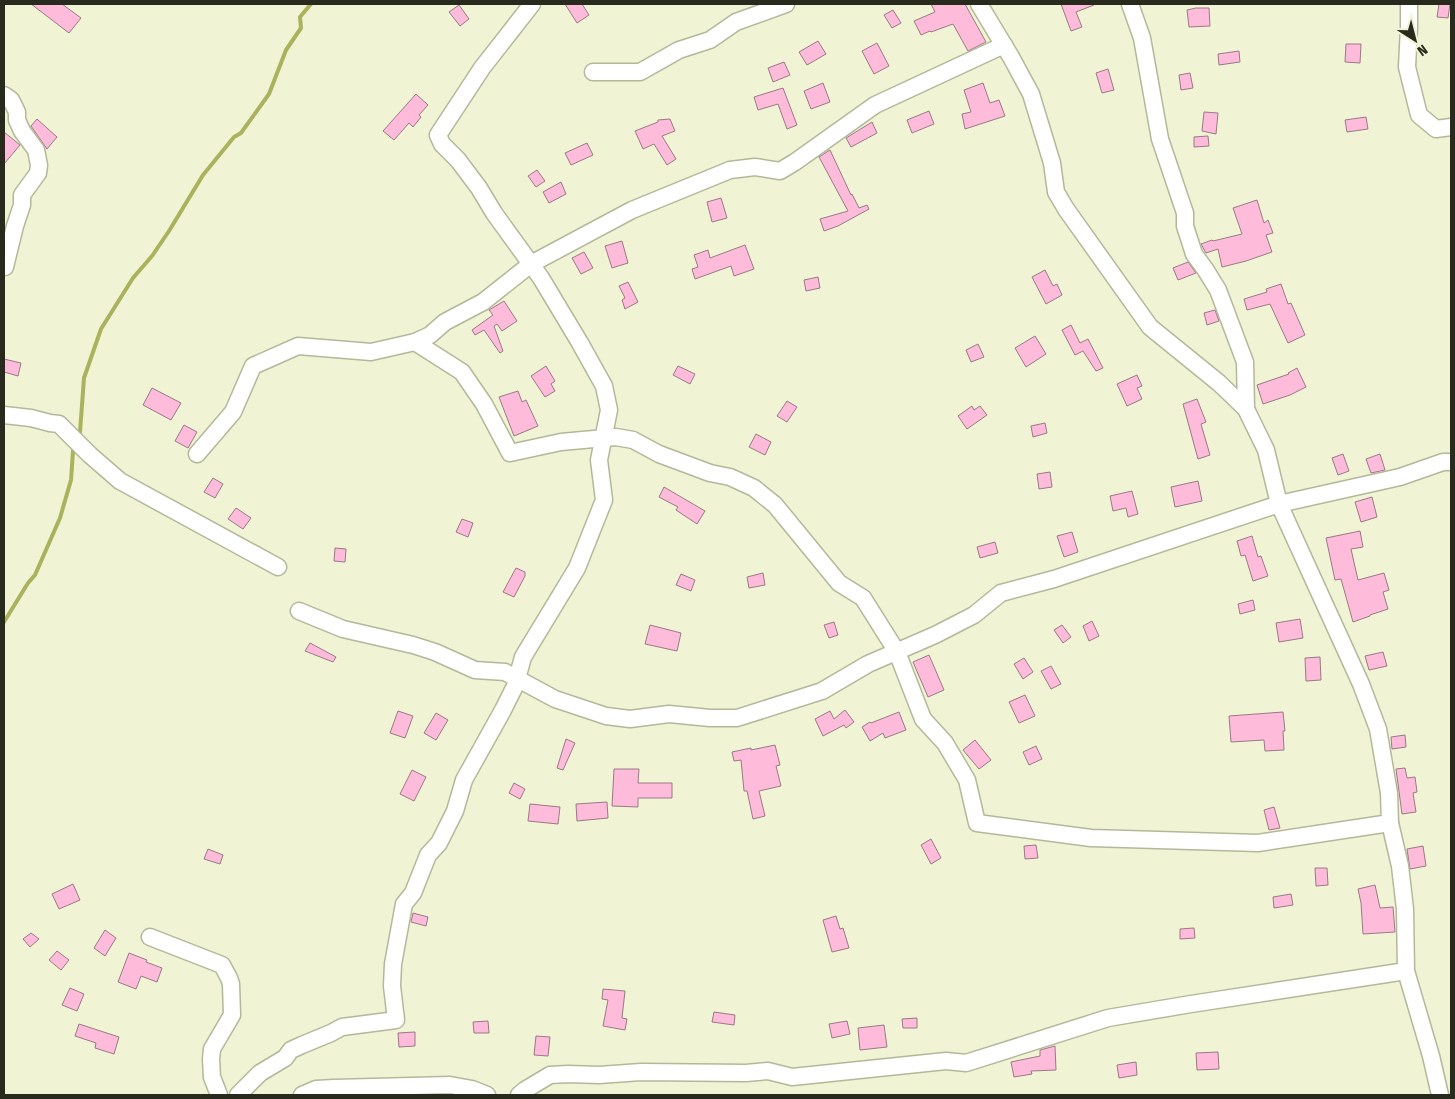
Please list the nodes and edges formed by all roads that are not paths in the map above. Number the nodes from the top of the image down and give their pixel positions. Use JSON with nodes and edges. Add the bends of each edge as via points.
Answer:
{"nodes":[{"id":1,"x":532,"y":4,"type":"edge"},
{"id":2,"x":786,"y":4,"type":"edge"},
{"id":3,"x":979,"y":4,"type":"edge"},
{"id":4,"x":1130,"y":4,"type":"edge"},
{"id":5,"x":1409,"y":4,"type":"edge"},
{"id":6,"x":1004,"y":45,"type":"junction"},
{"id":7,"x":593,"y":72,"type":"dead end"},
{"id":8,"x":4,"y":95,"type":"edge"},
{"id":9,"x":1451,"y":127,"type":"edge"},
{"id":10,"x":531,"y":264,"type":"junction"},
{"id":11,"x":4,"y":267,"type":"edge"},
{"id":12,"x":415,"y":342,"type":"junction"},
{"id":13,"x":1246,"y":410,"type":"junction"},
{"id":14,"x":4,"y":415,"type":"edge"},
{"id":15,"x":604,"y":439,"type":"junction"},
{"id":16,"x":197,"y":454,"type":"dead end"},
{"id":17,"x":1451,"y":462,"type":"edge"},
{"id":18,"x":1279,"y":504,"type":"junction"},
{"id":19,"x":278,"y":567,"type":"dead end"},
{"id":20,"x":299,"y":611,"type":"dead end"},
{"id":21,"x":896,"y":652,"type":"junction"},
{"id":22,"x":517,"y":678,"type":"junction"},
{"id":23,"x":1390,"y":823,"type":"junction"},
{"id":24,"x":150,"y":937,"type":"dead end"},
{"id":25,"x":1406,"y":971,"type":"junction"},
{"id":26,"x":219,"y":1095,"type":"edge"},
{"id":27,"x":238,"y":1095,"type":"edge"},
{"id":28,"x":302,"y":1095,"type":"edge"},
{"id":29,"x":488,"y":1095,"type":"edge"},
{"id":30,"x":519,"y":1095,"type":"edge"},
{"id":31,"x":1440,"y":1095,"type":"edge"}],
"edges":[{"from":1,"to":10,"type":"street","via":[[482,68],[438,135]]},
{"from":2,"to":7,"type":"street","via":[[736,22],[710,40],[679,50],[640,72]]},
{"from":3,"to":6,"type":"street"},
{"from":4,"to":13,"type":"street","via":[[1142,38],[1160,140],[1185,213],[1185,226],[1194,254],[1218,290],[1245,362]]},
{"from":5,"to":9,"type":"street","via":[[1407,66],[1419,116],[1436,129]]},
{"from":6,"to":10,"type":"street","via":[[875,105],[780,171],[755,167],[730,170],[632,210]]},
{"from":6,"to":13,"type":"street","via":[[1031,94],[1052,163],[1056,192],[1066,209],[1150,327],[1219,383]]},
{"from":8,"to":11,"type":"street","via":[[17,112],[17,120],[36,150],[39,165],[38,173],[22,195]]},
{"from":10,"to":12,"type":"street","via":[[483,302],[444,322],[430,335]]},
{"from":10,"to":15,"type":"street","via":[[604,386],[609,410]]},
{"from":12,"to":15,"type":"street","via":[[462,372],[484,404],[510,453],[561,442]]},
{"from":12,"to":16,"type":"street","via":[[371,352],[298,346],[253,366],[233,412]]},
{"from":13,"to":18,"type":"street","via":[[1266,450]]},
{"from":14,"to":19,"type":"street","via":[[59,424],[120,481]]},
{"from":15,"to":21,"type":"street","via":[[634,440],[659,454],[754,488],[775,505],[839,583],[862,598]]},
{"from":15,"to":22,"type":"street","via":[[599,460],[604,500],[577,568],[523,657]]},
{"from":17,"to":18,"type":"street"},
{"from":18,"to":21,"type":"street","via":[[1001,593],[974,615]]},
{"from":18,"to":23,"type":"street","via":[[1361,684],[1378,729],[1389,793]]},
{"from":20,"to":22,"type":"street","via":[[344,629],[435,652],[475,670],[505,672]]},
{"from":21,"to":22,"type":"street","via":[[822,691],[737,718],[669,714],[630,719],[606,716],[555,700]]},
{"from":21,"to":23,"type":"street","via":[[923,719],[946,743],[967,780],[977,823],[1091,838],[1258,843]]},
{"from":22,"to":27,"type":"street","via":[[464,780],[455,811],[439,843],[428,854],[413,893],[404,904],[393,964],[396,1020],[342,1027],[291,1050],[285,1058],[260,1073]]},
{"from":23,"to":25,"type":"street","via":[[1400,866],[1405,910]]},
{"from":24,"to":26,"type":"street","via":[[222,965],[229,978],[232,1015],[212,1048],[211,1059],[212,1076]]},
{"from":25,"to":30,"type":"street","via":[[1108,1018],[966,1063],[946,1061],[792,1077],[768,1071],[550,1075]]},
{"from":25,"to":31,"type":"street","via":[[1432,1056]]},
{"from":28,"to":29,"type":"street","via":[[316,1089],[450,1085]]}]}
